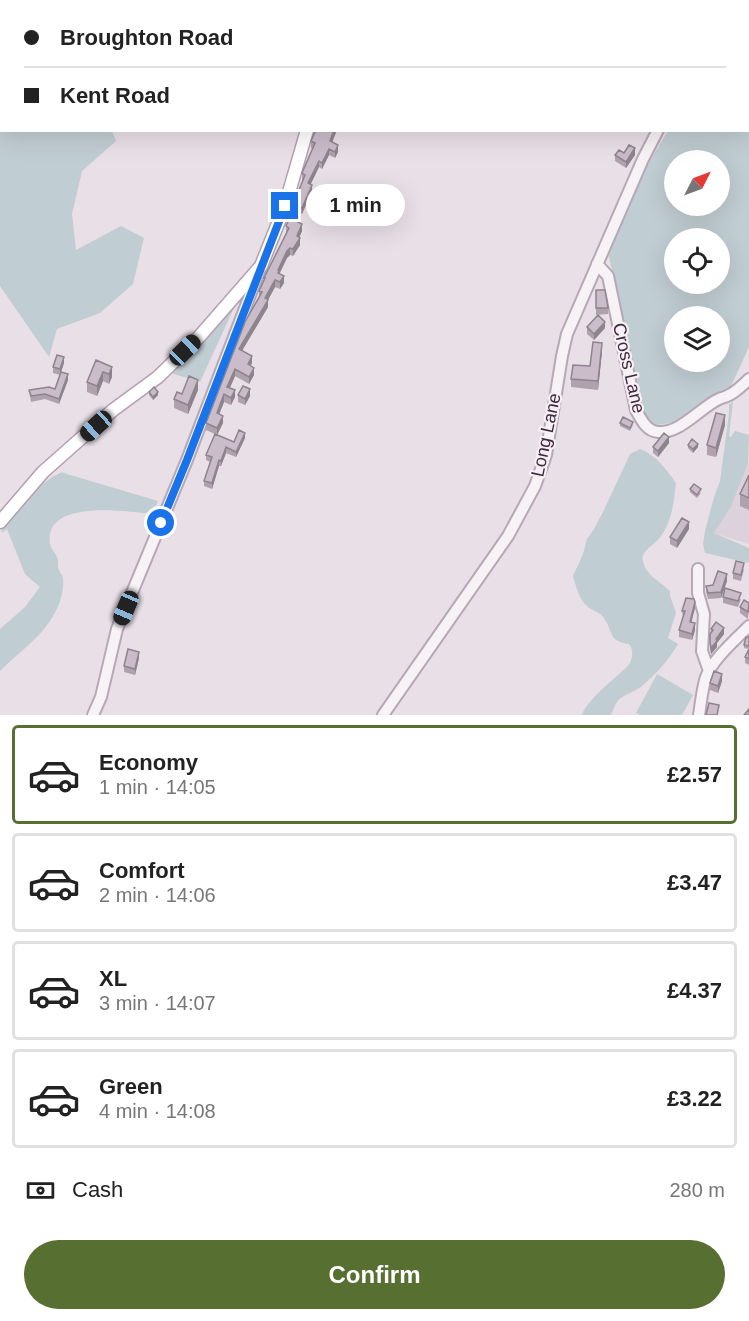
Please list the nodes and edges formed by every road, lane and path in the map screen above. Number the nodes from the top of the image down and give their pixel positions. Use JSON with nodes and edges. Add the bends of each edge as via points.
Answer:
{"nodes":[{"id":1,"x":306,"y":132,"type":"edge"},
{"id":2,"x":657,"y":132,"type":"edge"},
{"id":3,"x":597,"y":264,"type":"junction"},
{"id":4,"x":261,"y":266,"type":"junction"},
{"id":5,"x":749,"y":379,"type":"edge"},
{"id":6,"x":0,"y":522,"type":"edge"},
{"id":7,"x":698,"y":569,"type":"dead end"},
{"id":8,"x":749,"y":626,"type":"edge"},
{"id":9,"x":709,"y":671,"type":"junction"},
{"id":10,"x":93,"y":715,"type":"edge"},
{"id":11,"x":383,"y":715,"type":"edge"},
{"id":12,"x":699,"y":715,"type":"edge"}],
"edges":[{"from":1,"to":4,"type":"main road","via":[[285,206]]},
{"from":2,"to":3,"type":"street","name":"Long Lane"},
{"from":3,"to":5,"type":"street","name":"Cross Lane","via":[[608,276],[636,410],[649,429],[671,429],[729,396]]},
{"from":3,"to":11,"type":"street","name":"Long Lane","via":[[567,334],[546,455],[535,486],[508,536]]},
{"from":4,"to":6,"type":"main road","via":[[199,337],[43,472]]},
{"from":4,"to":10,"type":"street","via":[[117,629]]},
{"from":7,"to":9,"type":"street","via":[[698,593],[704,614],[702,651]]},
{"from":8,"to":9,"type":"street"},
{"from":9,"to":12,"type":"street"}]}
